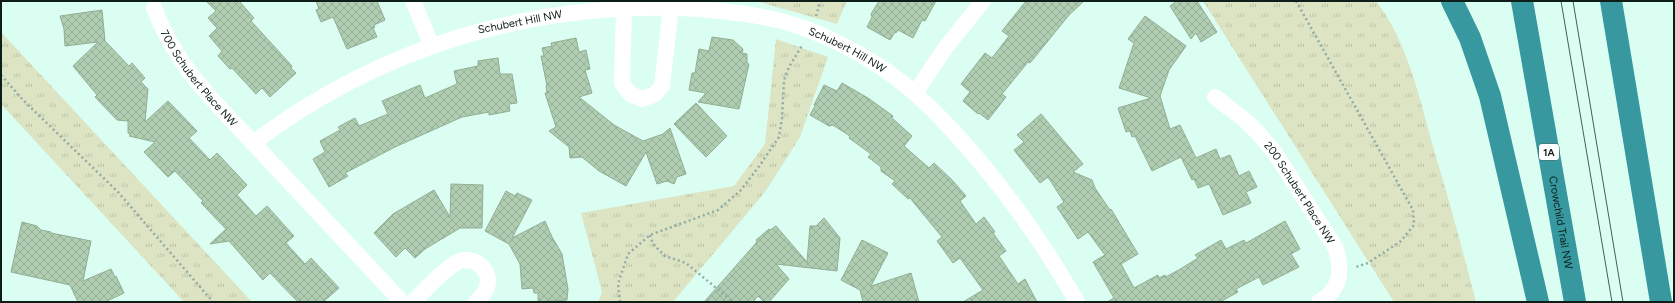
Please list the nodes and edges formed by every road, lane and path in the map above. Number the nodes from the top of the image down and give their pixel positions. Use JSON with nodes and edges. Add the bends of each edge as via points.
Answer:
{"nodes":[{"id":1,"x":413,"y":1,"type":"edge"},
{"id":2,"x":983,"y":1,"type":"edge"},
{"id":3,"x":1296,"y":1,"type":"edge"},
{"id":4,"x":1452,"y":1,"type":"edge"},
{"id":5,"x":1522,"y":1,"type":"edge"},
{"id":6,"x":1611,"y":1,"type":"edge"},
{"id":7,"x":634,"y":5,"type":"edge"},
{"id":8,"x":671,"y":7,"type":"junction"},
{"id":9,"x":154,"y":8,"type":"dead end"},
{"id":10,"x":810,"y":31,"type":"junction"},
{"id":11,"x":431,"y":44,"type":"junction"},
{"id":12,"x":1,"y":75,"type":"edge"},
{"id":13,"x":915,"y":93,"type":"junction"},
{"id":14,"x":1215,"y":97,"type":"dead end"},
{"id":15,"x":254,"y":143,"type":"junction"},
{"id":16,"x":650,"y":235,"type":"junction"},
{"id":17,"x":1340,"y":273,"type":"junction"},
{"id":18,"x":214,"y":302,"type":"edge"},
{"id":19,"x":402,"y":302,"type":"edge"},
{"id":20,"x":413,"y":302,"type":"edge"},
{"id":21,"x":476,"y":302,"type":"edge"},
{"id":22,"x":620,"y":302,"type":"edge"},
{"id":23,"x":734,"y":302,"type":"edge"},
{"id":24,"x":1077,"y":302,"type":"edge"},
{"id":25,"x":1319,"y":302,"type":"edge"},
{"id":26,"x":1538,"y":302,"type":"edge"},
{"id":27,"x":1575,"y":302,"type":"edge"},
{"id":28,"x":1661,"y":302,"type":"edge"}],
"edges":[{"from":1,"to":11,"type":"street"},
{"from":2,"to":13,"type":"street","via":[[946,47]]},
{"from":3,"to":17,"type":"path","via":[[1413,210],[1414,225],[1401,241],[1368,263]]},
{"from":4,"to":26,"type":"highway","via":[[1470,38],[1490,96]]},
{"from":5,"to":27,"type":"highway","name":"Crowchild Trail NW","number":"1A"},
{"from":6,"to":28,"type":"highway"},
{"from":7,"to":8,"type":"street","name":"Schubert Hill NW"},
{"from":7,"to":8,"type":"street","via":[[622,83],[630,94],[642,99],[654,95],[662,86]]},
{"from":7,"to":11,"type":"street","name":"Schubert Hill NW","via":[[536,16],[493,25]]},
{"from":8,"to":10,"type":"street","name":"Schubert Hill NW","via":[[769,18]]},
{"from":9,"to":15,"type":"street","name":"700 Schubert Place NW","via":[[168,40],[195,81]]},
{"from":10,"to":13,"type":"street","name":"Schubert Hill NW","via":[[850,49]]},
{"from":10,"to":16,"type":"path","via":[[784,80],[779,137],[741,190],[718,210]]},
{"from":11,"to":15,"type":"street","name":"Schubert Hill NW","via":[[353,79],[307,105]]},
{"from":12,"to":18,"type":"path","via":[[23,100],[118,192]]},
{"from":13,"to":24,"type":"street","name":"Schubert Hill NW","via":[[969,149],[1004,192],[1034,233]]},
{"from":14,"to":17,"type":"street","name":"200 Schubert Place NW","via":[[1250,125],[1275,153],[1335,247],[1340,261]]},
{"from":15,"to":19,"type":"street"},
{"from":16,"to":22,"type":"path","via":[[628,254],[618,284]]},
{"from":16,"to":23,"type":"path","via":[[665,256],[686,263]]},
{"from":17,"to":25,"type":"street","via":[[1334,288]]},
{"from":20,"to":21,"type":"street","via":[[452,265],[465,260],[478,263],[487,274],[487,289]]}]}
